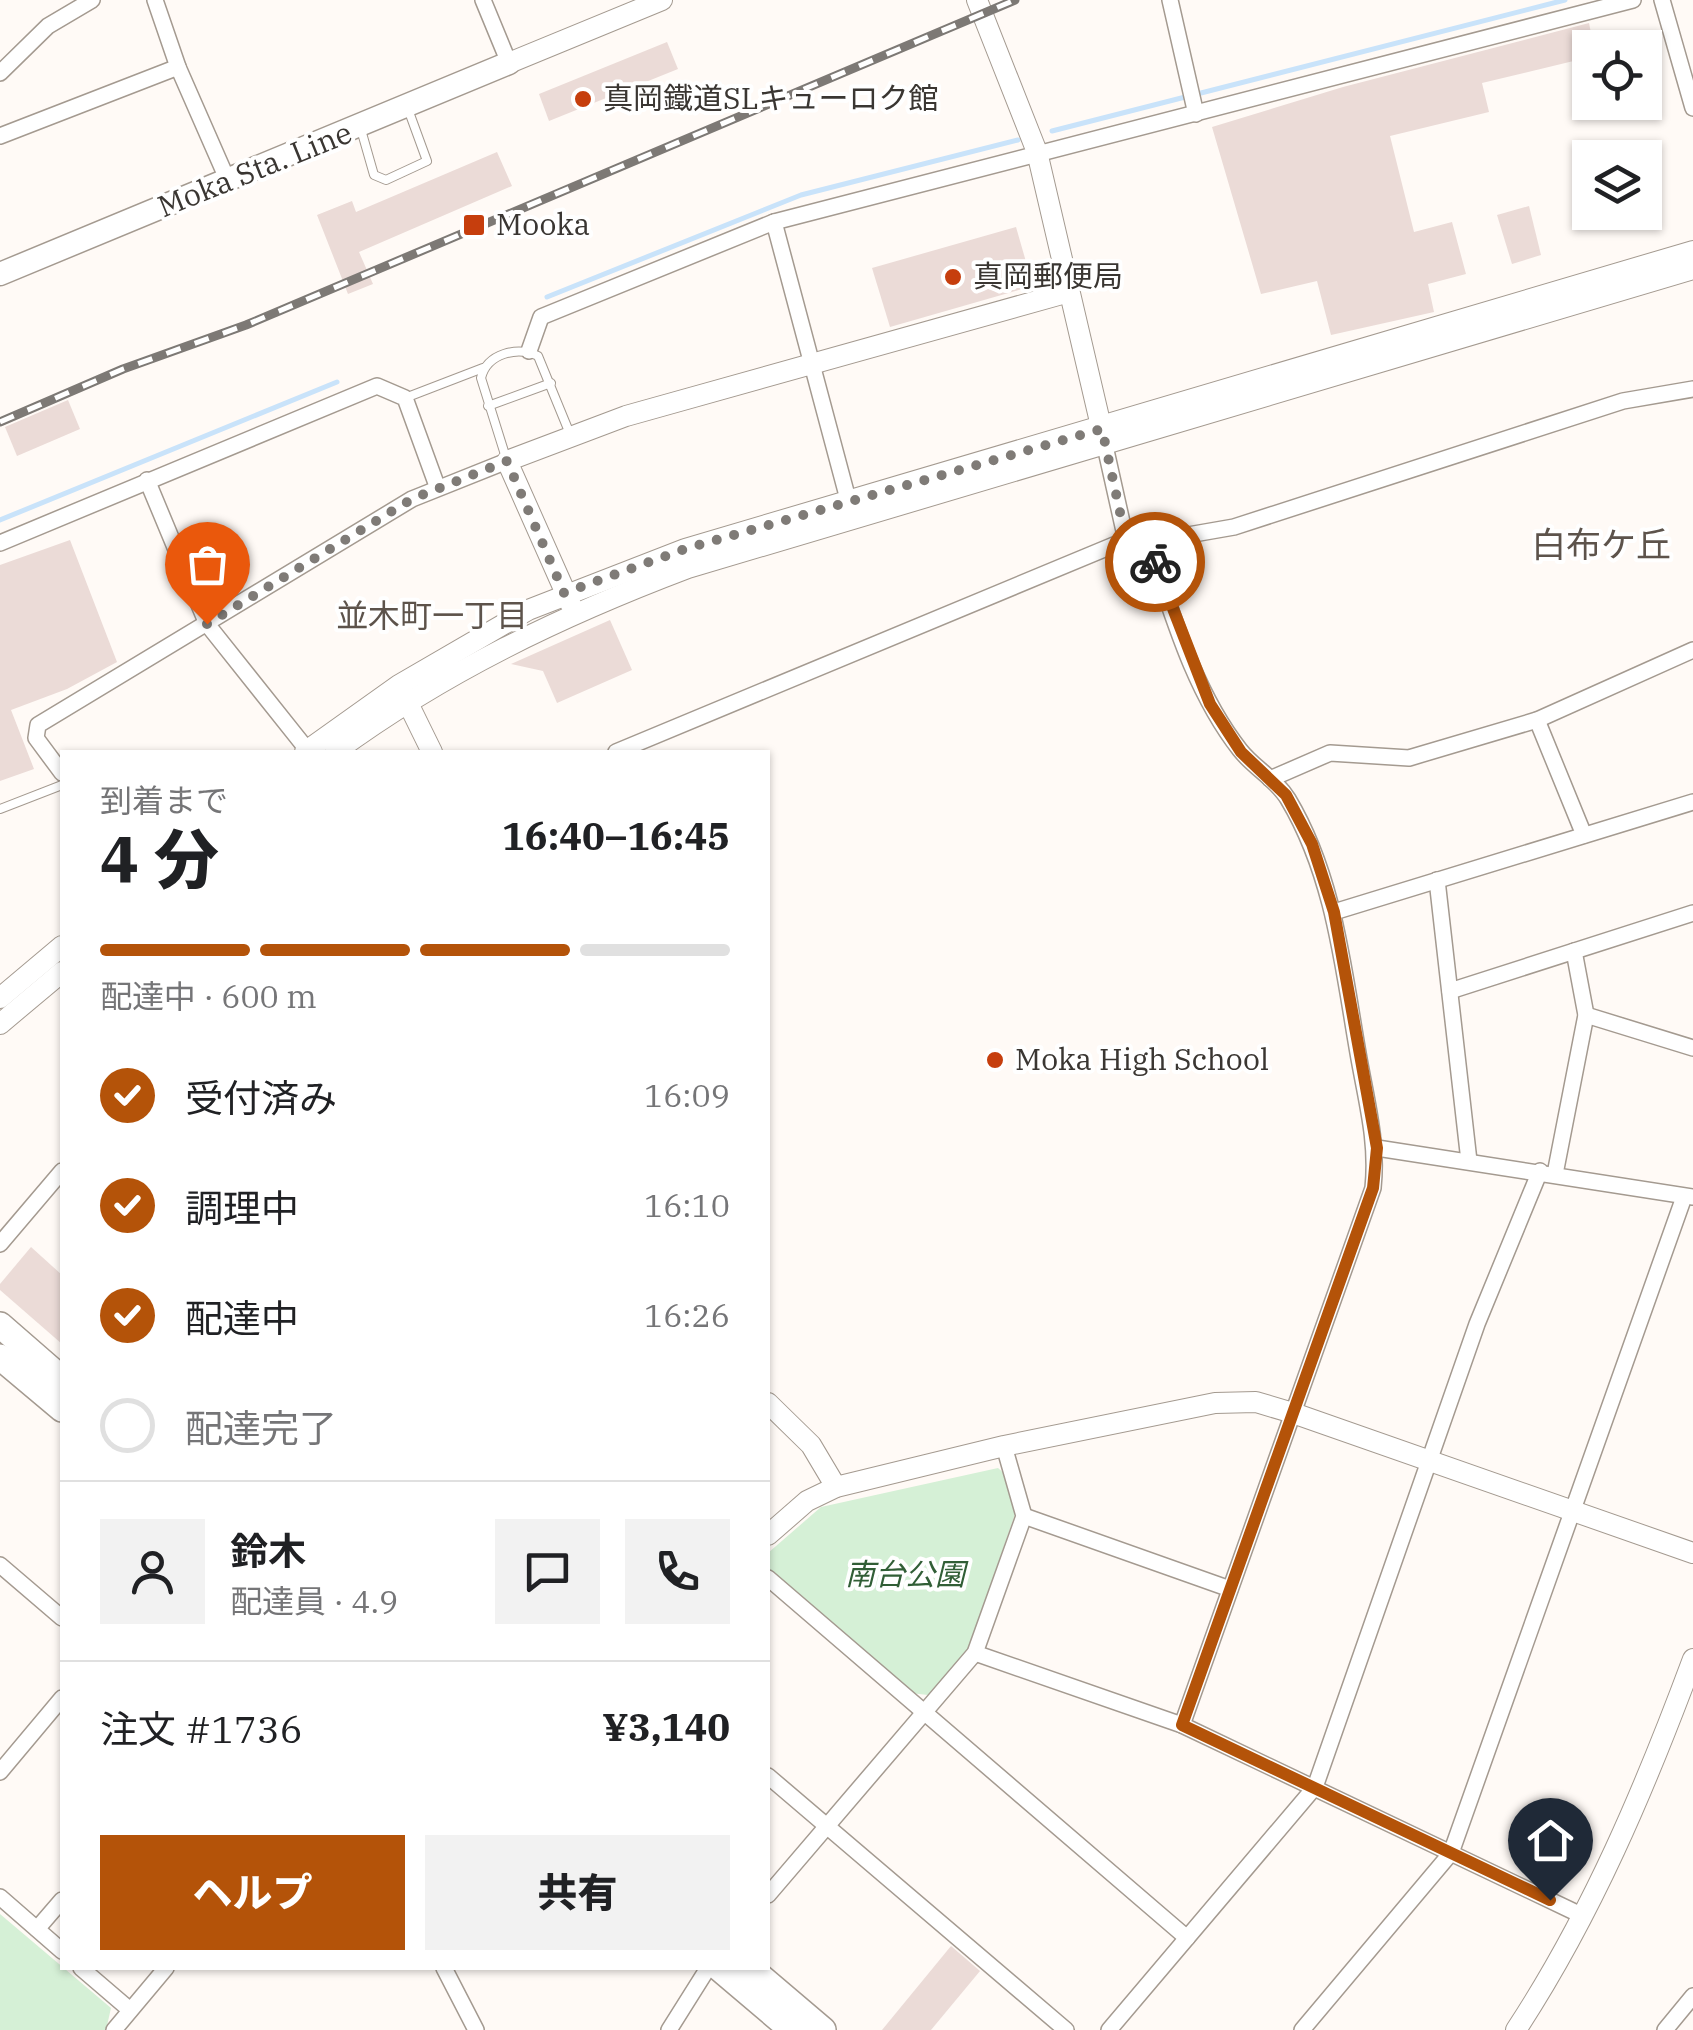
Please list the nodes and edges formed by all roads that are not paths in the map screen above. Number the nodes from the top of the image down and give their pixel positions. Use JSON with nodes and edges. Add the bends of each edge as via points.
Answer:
{"nodes":[{"id":1,"x":92,"y":0,"type":"edge"},
{"id":2,"x":155,"y":0,"type":"edge"},
{"id":3,"x":483,"y":0,"type":"edge"},
{"id":4,"x":977,"y":0,"type":"edge"},
{"id":5,"x":1170,"y":0,"type":"edge"},
{"id":6,"x":1633,"y":0,"type":"edge"},
{"id":7,"x":1662,"y":0,"type":"edge"},
{"id":8,"x":656,"y":1,"type":"edge"},
{"id":9,"x":510,"y":64,"type":"junction"},
{"id":10,"x":178,"y":67,"type":"junction"},
{"id":11,"x":0,"y":73,"type":"edge"},
{"id":12,"x":1193,"y":101,"type":"junction"},
{"id":13,"x":408,"y":107,"type":"junction"},
{"id":14,"x":1693,"y":108,"type":"edge"},
{"id":15,"x":360,"y":126,"type":"junction"},
{"id":16,"x":0,"y":136,"type":"edge"},
{"id":17,"x":1037,"y":152,"type":"junction"},
{"id":18,"x":228,"y":181,"type":"junction"},
{"id":19,"x":774,"y":222,"type":"junction"},
{"id":20,"x":1693,"y":251,"type":"edge"},
{"id":21,"x":1693,"y":270,"type":"edge"},
{"id":22,"x":0,"y":274,"type":"edge"},
{"id":23,"x":1069,"y":292,"type":"junction"},
{"id":24,"x":529,"y":352,"type":"junction"},
{"id":25,"x":812,"y":362,"type":"junction"},
{"id":26,"x":483,"y":368,"type":"junction"},
{"id":27,"x":551,"y":383,"type":"junction"},
{"id":28,"x":1693,"y":389,"type":"edge"},
{"id":29,"x":405,"y":398,"type":"junction"},
{"id":30,"x":488,"y":406,"type":"junction"},
{"id":31,"x":570,"y":434,"type":"junction"},
{"id":32,"x":1103,"y":437,"type":"junction"},
{"id":33,"x":507,"y":461,"type":"junction"},
{"id":34,"x":147,"y":480,"type":"junction"},
{"id":35,"x":437,"y":486,"type":"junction"},
{"id":36,"x":849,"y":502,"type":"junction"},
{"id":37,"x":1126,"y":540,"type":"junction"},
{"id":38,"x":1148,"y":542,"type":"junction"},
{"id":39,"x":0,"y":543,"type":"edge"},
{"id":40,"x":569,"y":602,"type":"junction"},
{"id":41,"x":207,"y":624,"type":"junction"},
{"id":42,"x":1693,"y":650,"type":"edge"},
{"id":43,"x":404,"y":693,"type":"junction"},
{"id":44,"x":1538,"y":720,"type":"junction"},
{"id":45,"x":305,"y":750,"type":"edge"},
{"id":46,"x":310,"y":750,"type":"edge"},
{"id":47,"x":337,"y":750,"type":"edge"},
{"id":48,"x":431,"y":750,"type":"edge"},
{"id":49,"x":621,"y":750,"type":"edge"},
{"id":50,"x":60,"y":770,"type":"edge"},
{"id":51,"x":1270,"y":779,"type":"junction"},
{"id":52,"x":60,"y":785,"type":"edge"},
{"id":53,"x":1693,"y":802,"type":"edge"},
{"id":54,"x":0,"y":809,"type":"edge"},
{"id":55,"x":1584,"y":835,"type":"junction"},
{"id":56,"x":1437,"y":880,"type":"junction"},
{"id":57,"x":1334,"y":912,"type":"junction"},
{"id":58,"x":1693,"y":913,"type":"edge"},
{"id":59,"x":60,"y":948,"type":"edge"},
{"id":60,"x":1574,"y":951,"type":"junction"},
{"id":61,"x":60,"y":974,"type":"edge"},
{"id":62,"x":1450,"y":990,"type":"junction"},
{"id":63,"x":0,"y":998,"type":"edge"},
{"id":64,"x":1586,"y":1015,"type":"junction"},
{"id":65,"x":0,"y":1024,"type":"edge"},
{"id":66,"x":1693,"y":1048,"type":"edge"},
{"id":67,"x":1377,"y":1148,"type":"junction"},
{"id":68,"x":1469,"y":1161,"type":"junction"},
{"id":69,"x":60,"y":1173,"type":"edge"},
{"id":70,"x":1547,"y":1173,"type":"junction"},
{"id":71,"x":1689,"y":1197,"type":"edge"},
{"id":72,"x":0,"y":1244,"type":"edge"},
{"id":73,"x":0,"y":1325,"type":"edge"},
{"id":74,"x":0,"y":1357,"type":"edge"},
{"id":75,"x":60,"y":1377,"type":"edge"},
{"id":76,"x":770,"y":1405,"type":"edge"},
{"id":77,"x":60,"y":1408,"type":"edge"},
{"id":78,"x":1293,"y":1413,"type":"junction"},
{"id":79,"x":1004,"y":1446,"type":"junction"},
{"id":80,"x":1430,"y":1462,"type":"junction"},
{"id":81,"x":836,"y":1487,"type":"junction"},
{"id":82,"x":1574,"y":1511,"type":"junction"},
{"id":83,"x":1024,"y":1516,"type":"junction"},
{"id":84,"x":770,"y":1534,"type":"edge"},
{"id":85,"x":1693,"y":1552,"type":"edge"},
{"id":86,"x":1,"y":1567,"type":"edge"},
{"id":87,"x":770,"y":1580,"type":"edge"},
{"id":88,"x":1230,"y":1589,"type":"junction"},
{"id":89,"x":60,"y":1616,"type":"edge"},
{"id":90,"x":976,"y":1653,"type":"junction"},
{"id":91,"x":1693,"y":1659,"type":"edge"},
{"id":92,"x":60,"y":1700,"type":"edge"},
{"id":93,"x":924,"y":1714,"type":"junction"},
{"id":94,"x":1182,"y":1725,"type":"junction"},
{"id":95,"x":0,"y":1772,"type":"edge"},
{"id":96,"x":770,"y":1778,"type":"edge"},
{"id":97,"x":1316,"y":1787,"type":"junction"},
{"id":98,"x":827,"y":1826,"type":"junction"},
{"id":99,"x":1452,"y":1852,"type":"junction"},
{"id":100,"x":770,"y":1893,"type":"edge"},
{"id":101,"x":0,"y":1897,"type":"edge"},
{"id":102,"x":60,"y":1902,"type":"edge"},
{"id":103,"x":1583,"y":1916,"type":"junction"},
{"id":104,"x":37,"y":1929,"type":"junction"},
{"id":105,"x":1187,"y":1938,"type":"junction"},
{"id":106,"x":60,"y":1949,"type":"edge"},
{"id":107,"x":83,"y":1970,"type":"edge"},
{"id":108,"x":164,"y":1970,"type":"edge"},
{"id":109,"x":445,"y":1970,"type":"edge"},
{"id":110,"x":707,"y":1970,"type":"edge"},
{"id":111,"x":721,"y":1970,"type":"edge"},
{"id":112,"x":752,"y":1970,"type":"edge"},
{"id":113,"x":1693,"y":1996,"type":"edge"},
{"id":114,"x":130,"y":2010,"type":"junction"},
{"id":115,"x":1517,"y":2029,"type":"edge"},
{"id":116,"x":114,"y":2030,"type":"edge"},
{"id":117,"x":476,"y":2030,"type":"edge"},
{"id":118,"x":669,"y":2030,"type":"edge"},
{"id":119,"x":792,"y":2030,"type":"edge"},
{"id":120,"x":823,"y":2030,"type":"edge"},
{"id":121,"x":1066,"y":2030,"type":"edge"},
{"id":122,"x":1109,"y":2030,"type":"edge"},
{"id":123,"x":1302,"y":2030,"type":"edge"},
{"id":124,"x":1665,"y":2030,"type":"edge"}],
"edges":[{"from":1,"to":11,"type":"street","via":[[48,26]]},
{"from":2,"to":10,"type":"street"},
{"from":3,"to":9,"type":"street"},
{"from":4,"to":17,"type":"street"},
{"from":5,"to":12,"type":"street"},
{"from":6,"to":12,"type":"street"},
{"from":7,"to":14,"type":"street"},
{"from":8,"to":9,"type":"street"},
{"from":9,"to":13,"type":"main road","name":"Moka Sta. Line"},
{"from":10,"to":16,"type":"street"},
{"from":10,"to":18,"type":"street"},
{"from":12,"to":17,"type":"street"},
{"from":13,"to":15,"type":"main road","name":"Moka Sta. Line"},
{"from":13,"to":15,"type":"lane","via":[[428,155],[423,165],[379,179]]},
{"from":15,"to":18,"type":"main road","name":"Moka Sta. Line"},
{"from":17,"to":19,"type":"street"},
{"from":17,"to":23,"type":"street"},
{"from":18,"to":22,"type":"main road","name":"Moka Sta. Line"},
{"from":19,"to":24,"type":"street","via":[[541,316]]},
{"from":19,"to":25,"type":"street"},
{"from":20,"to":32,"type":"street"},
{"from":21,"to":32,"type":"street"},
{"from":23,"to":25,"type":"street"},
{"from":23,"to":32,"type":"street"},
{"from":24,"to":26,"type":"lane","via":[[507,353]]},
{"from":24,"to":27,"type":"lane","via":[[538,356]]},
{"from":25,"to":31,"type":"street"},
{"from":25,"to":36,"type":"street"},
{"from":26,"to":29,"type":"lane"},
{"from":26,"to":30,"type":"lane"},
{"from":27,"to":30,"type":"lane"},
{"from":27,"to":31,"type":"lane"},
{"from":28,"to":38,"type":"street","via":[[1623,401],[1234,527]]},
{"from":29,"to":34,"type":"street","via":[[377,386]]},
{"from":29,"to":35,"type":"street"},
{"from":30,"to":33,"type":"lane"},
{"from":31,"to":33,"type":"street"},
{"from":32,"to":36,"type":"street"},
{"from":32,"to":37,"type":"street"},
{"from":32,"to":40,"type":"street"},
{"from":33,"to":35,"type":"street"},
{"from":33,"to":40,"type":"street"},
{"from":34,"to":39,"type":"street"},
{"from":34,"to":41,"type":"street"},
{"from":35,"to":41,"type":"street"},
{"from":36,"to":40,"type":"street","via":[[685,549]]},
{"from":37,"to":38,"type":"street"},
{"from":37,"to":49,"type":"street"},
{"from":38,"to":51,"type":"street","via":[[1210,704],[1241,752]]},
{"from":40,"to":43,"type":"street"},
{"from":41,"to":45,"type":"street"},
{"from":41,"to":50,"type":"street","via":[[38,725],[36,738]]},
{"from":42,"to":44,"type":"street"},
{"from":43,"to":46,"type":"street"},
{"from":43,"to":47,"type":"street"},
{"from":43,"to":48,"type":"street"},
{"from":44,"to":51,"type":"street","via":[[1409,758],[1330,753]]},
{"from":44,"to":55,"type":"street"},
{"from":51,"to":57,"type":"street","via":[[1312,844]]},
{"from":52,"to":54,"type":"lane"},
{"from":53,"to":55,"type":"street"},
{"from":55,"to":56,"type":"street"},
{"from":56,"to":57,"type":"street"},
{"from":56,"to":62,"type":"street"},
{"from":57,"to":67,"type":"street"},
{"from":58,"to":60,"type":"street"},
{"from":59,"to":63,"type":"street"},
{"from":60,"to":62,"type":"street"},
{"from":60,"to":64,"type":"street"},
{"from":61,"to":65,"type":"street"},
{"from":62,"to":68,"type":"street"},
{"from":64,"to":66,"type":"street"},
{"from":64,"to":70,"type":"street"},
{"from":67,"to":68,"type":"street"},
{"from":67,"to":78,"type":"street","via":[[1373,1188]]},
{"from":68,"to":70,"type":"street"},
{"from":69,"to":72,"type":"street"},
{"from":70,"to":71,"type":"street"},
{"from":70,"to":80,"type":"street","via":[[1477,1324]]},
{"from":71,"to":82,"type":"street"},
{"from":73,"to":75,"type":"main road"},
{"from":74,"to":77,"type":"main road"},
{"from":76,"to":81,"type":"street","via":[[811,1445]]},
{"from":78,"to":79,"type":"street","via":[[1256,1402],[1215,1402]]},
{"from":78,"to":80,"type":"street"},
{"from":78,"to":88,"type":"street"},
{"from":79,"to":81,"type":"street"},
{"from":79,"to":83,"type":"street"},
{"from":80,"to":82,"type":"street"},
{"from":80,"to":97,"type":"street"},
{"from":81,"to":84,"type":"street"},
{"from":82,"to":85,"type":"street"},
{"from":82,"to":99,"type":"street"},
{"from":83,"to":88,"type":"street"},
{"from":83,"to":90,"type":"street"},
{"from":86,"to":89,"type":"street"},
{"from":87,"to":93,"type":"street"},
{"from":88,"to":94,"type":"street"},
{"from":90,"to":93,"type":"street"},
{"from":90,"to":94,"type":"street"},
{"from":91,"to":103,"type":"street"},
{"from":92,"to":95,"type":"street"},
{"from":93,"to":98,"type":"street"},
{"from":93,"to":105,"type":"street"},
{"from":94,"to":97,"type":"street"},
{"from":96,"to":98,"type":"street"},
{"from":97,"to":99,"type":"street"},
{"from":97,"to":105,"type":"street"},
{"from":98,"to":100,"type":"street"},
{"from":98,"to":121,"type":"street"},
{"from":99,"to":103,"type":"street"},
{"from":99,"to":123,"type":"street"},
{"from":101,"to":104,"type":"street"},
{"from":102,"to":104,"type":"street"},
{"from":103,"to":115,"type":"street"},
{"from":104,"to":106,"type":"street"},
{"from":105,"to":122,"type":"street"},
{"from":107,"to":114,"type":"street"},
{"from":108,"to":114,"type":"street"},
{"from":109,"to":117,"type":"street"},
{"from":110,"to":118,"type":"street"},
{"from":111,"to":119,"type":"main road"},
{"from":112,"to":120,"type":"main road"},
{"from":113,"to":124,"type":"street"},
{"from":114,"to":116,"type":"street"}]}
